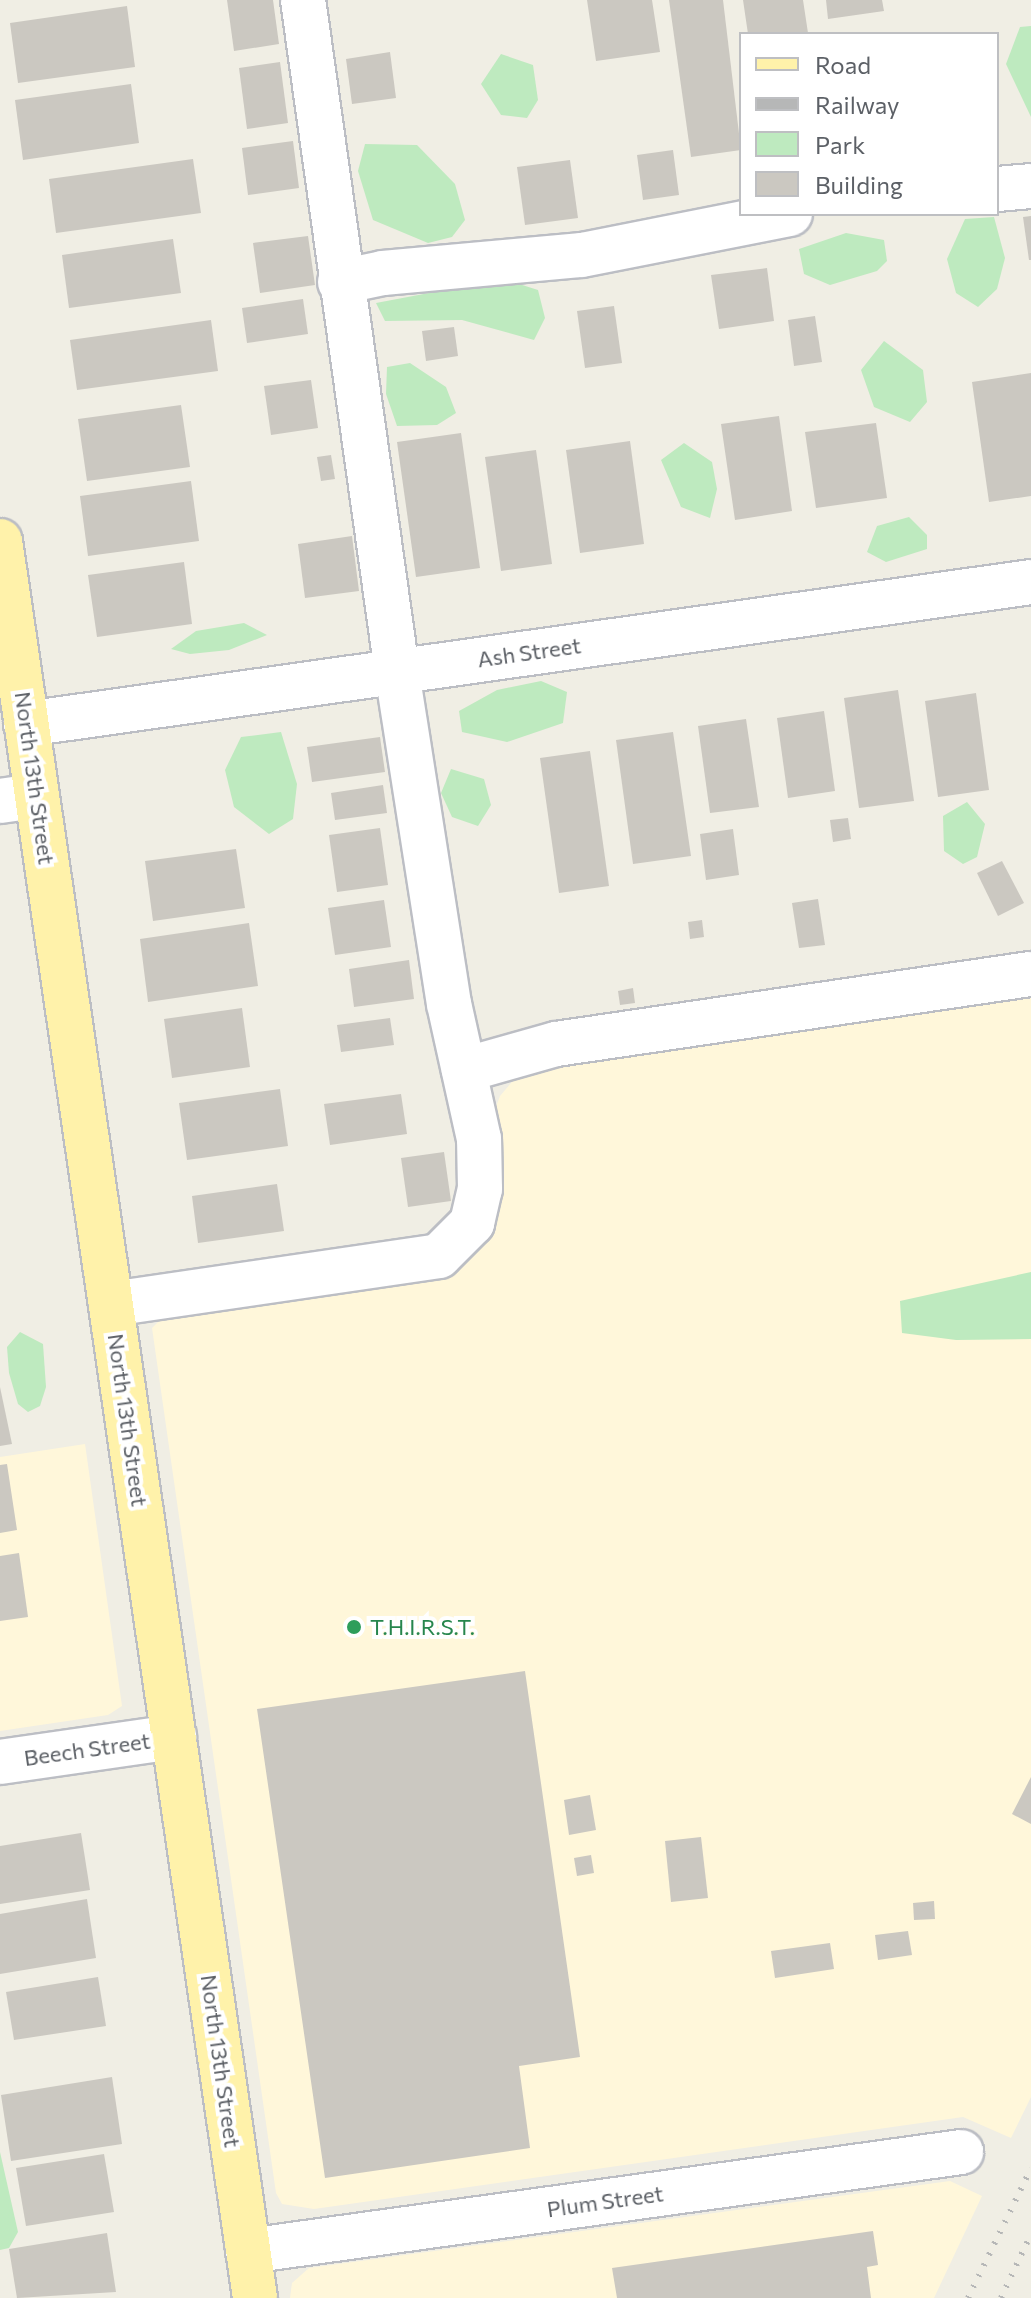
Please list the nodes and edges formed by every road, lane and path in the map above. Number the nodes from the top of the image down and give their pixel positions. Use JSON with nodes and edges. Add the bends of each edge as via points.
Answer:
{"nodes":[{"id":1,"x":303,"y":0,"type":"edge"},
{"id":2,"x":1031,"y":186,"type":"edge"},
{"id":3,"x":999,"y":189,"type":"edge"},
{"id":4,"x":780,"y":216,"type":"edge"},
{"id":5,"x":340,"y":282,"type":"junction"},
{"id":6,"x":0,"y":541,"type":"edge"},
{"id":7,"x":1031,"y":582,"type":"edge"},
{"id":8,"x":397,"y":671,"type":"junction"},
{"id":9,"x":26,"y":724,"type":"junction"},
{"id":10,"x":19,"y":798,"type":"edge"},
{"id":11,"x":1031,"y":974,"type":"edge"},
{"id":12,"x":464,"y":1070,"type":"junction"},
{"id":13,"x":111,"y":1304,"type":"junction"},
{"id":14,"x":174,"y":1737,"type":"junction"},
{"id":15,"x":0,"y":1762,"type":"edge"},
{"id":16,"x":961,"y":2152,"type":"dead end"},
{"id":17,"x":248,"y":2251,"type":"junction"},
{"id":18,"x":255,"y":2298,"type":"edge"}],
"edges":[{"from":1,"to":5,"type":"street"},
{"from":2,"to":3,"type":"street"},
{"from":4,"to":5,"type":"street","via":[[582,255],[383,273]]},
{"from":5,"to":8,"type":"street"},
{"from":6,"to":9,"type":"main road","name":"North 13th Street"},
{"from":7,"to":8,"type":"street","name":"Ash Street"},
{"from":8,"to":9,"type":"street","name":"Ash Street"},
{"from":8,"to":12,"type":"street"},
{"from":9,"to":10,"type":"main road","name":"North 13th Street"},
{"from":10,"to":13,"type":"main road","name":"North 13th Street"},
{"from":11,"to":12,"type":"street","via":[[556,1044]]},
{"from":12,"to":13,"type":"street","via":[[479,1139],[480,1189],[472,1223],[439,1256]]},
{"from":13,"to":14,"type":"main road","name":"North 13th Street"},
{"from":14,"to":15,"type":"street","name":"Beech Street"},
{"from":14,"to":17,"type":"main road","name":"North 13th Street"},
{"from":16,"to":17,"type":"street","name":"Plum Street"},
{"from":17,"to":18,"type":"main road","name":"North 13th Street"}]}
